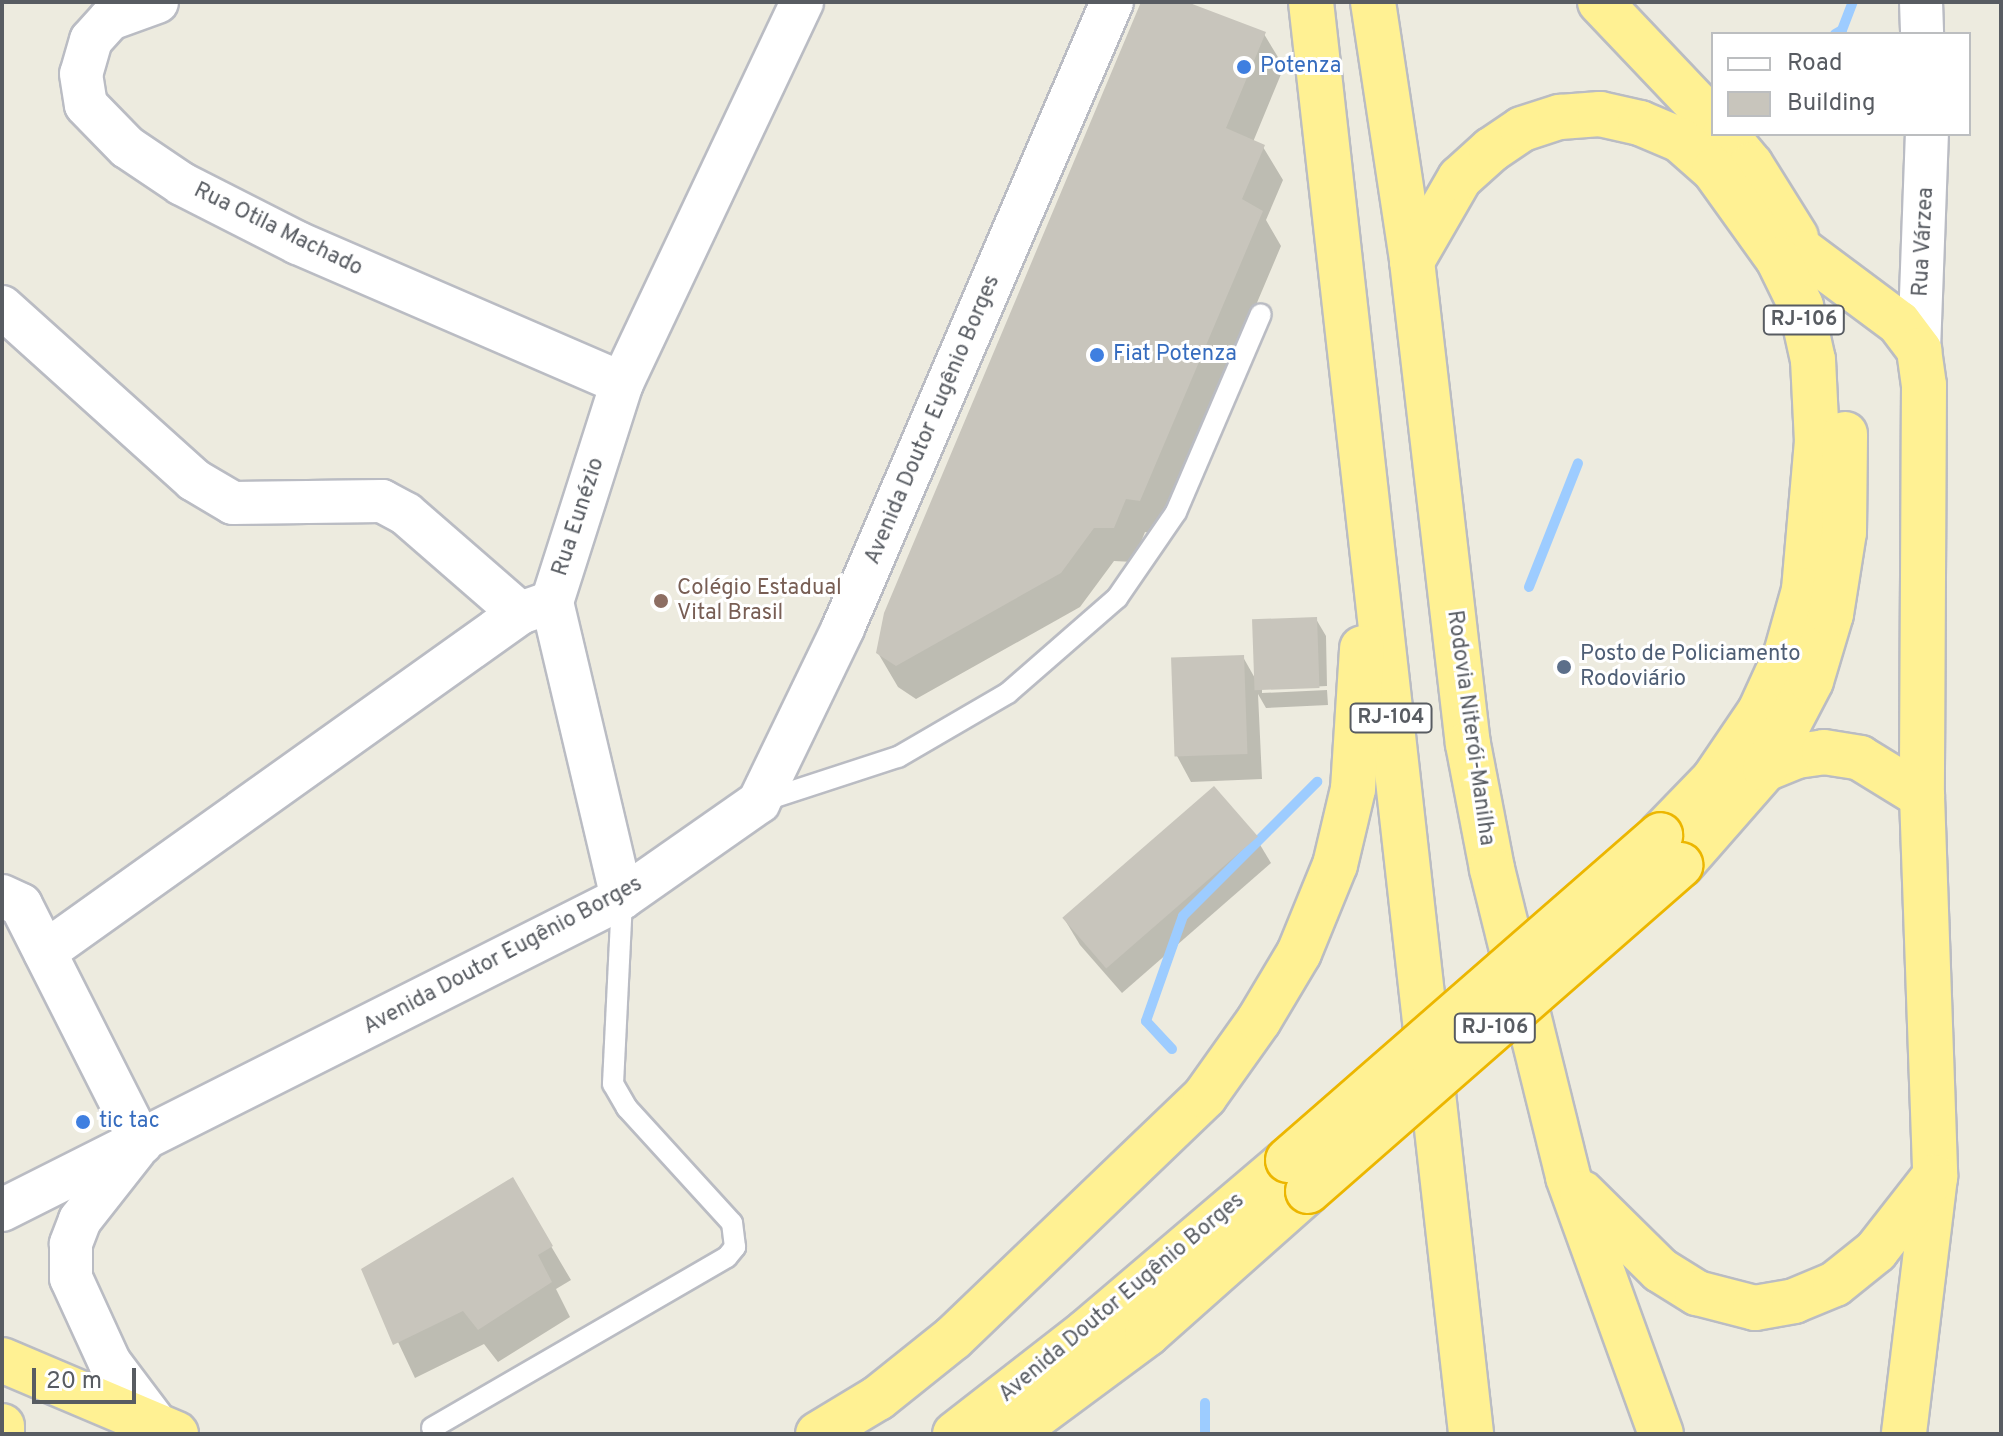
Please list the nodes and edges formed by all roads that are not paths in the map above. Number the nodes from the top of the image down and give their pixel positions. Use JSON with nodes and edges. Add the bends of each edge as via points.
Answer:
{"nodes":[{"id":1,"x":157,"y":2,"type":"edge"},
{"id":2,"x":802,"y":2,"type":"edge"},
{"id":3,"x":1112,"y":2,"type":"edge"},
{"id":4,"x":1311,"y":2,"type":"edge"},
{"id":5,"x":1373,"y":2,"type":"edge"},
{"id":6,"x":1600,"y":2,"type":"edge"},
{"id":7,"x":1921,"y":2,"type":"edge"},
{"id":8,"x":1922,"y":32,"type":"edge"},
{"id":9,"x":1711,"y":119,"type":"edge"},
{"id":10,"x":1727,"y":136,"type":"edge"},
{"id":11,"x":1927,"y":136,"type":"edge"},
{"id":12,"x":1805,"y":253,"type":"junction"},
{"id":13,"x":1412,"y":261,"type":"junction"},
{"id":14,"x":2,"y":307,"type":"edge"},
{"id":15,"x":1261,"y":314,"type":"dead end"},
{"id":16,"x":1919,"y":350,"type":"junction"},
{"id":17,"x":622,"y":383,"type":"junction"},
{"id":18,"x":1370,"y":537,"type":"junction"},
{"id":19,"x":536,"y":608,"type":"junction"},
{"id":20,"x":1765,"y":769,"type":"junction"},
{"id":21,"x":1922,"y":796,"type":"junction"},
{"id":22,"x":759,"y":802,"type":"junction"},
{"id":23,"x":1671,"y":850,"type":"junction"},
{"id":24,"x":2,"y":896,"type":"edge"},
{"id":25,"x":622,"y":898,"type":"junction"},
{"id":26,"x":45,"y":952,"type":"junction"},
{"id":27,"x":141,"y":1143,"type":"junction"},
{"id":28,"x":1298,"y":1176,"type":"junction"},
{"id":29,"x":1568,"y":1177,"type":"junction"},
{"id":30,"x":1935,"y":1177,"type":"junction"},
{"id":31,"x":2,"y":1210,"type":"edge"},
{"id":32,"x":1147,"y":1334,"type":"junction"},
{"id":33,"x":2,"y":1360,"type":"edge"},
{"id":34,"x":2,"y":1426,"type":"edge"},
{"id":35,"x":432,"y":1428,"type":"dead end"},
{"id":36,"x":166,"y":1429,"type":"edge"},
{"id":37,"x":2,"y":1434,"type":"edge"},
{"id":38,"x":818,"y":1434,"type":"edge"},
{"id":39,"x":955,"y":1434,"type":"edge"},
{"id":40,"x":1012,"y":1434,"type":"edge"},
{"id":41,"x":1063,"y":1434,"type":"edge"},
{"id":42,"x":1471,"y":1434,"type":"edge"},
{"id":43,"x":1661,"y":1434,"type":"edge"},
{"id":44,"x":1904,"y":1434,"type":"edge"}],
"edges":[{"from":1,"to":17,"type":"street","name":"Rua Otila Machado","via":[[110,19],[91,40],[81,74],[86,105],[127,147],[182,184],[298,243]]},
{"from":2,"to":17,"type":"street","name":"Rua Eunézio"},
{"from":3,"to":22,"type":"street","name":"Avenida Doutor Eugênio Borges","via":[[843,628]]},
{"from":4,"to":18,"type":"highway","number":"RJ-104"},
{"from":5,"to":13,"type":"highway","name":"Rodovia Niterói-Manilha","number":"RJ-104"},
{"from":6,"to":9,"type":"highway"},
{"from":7,"to":8,"type":"street"},
{"from":10,"to":12,"type":"highway","number":"RJ-106","via":[[1751,165]]},
{"from":11,"to":16,"type":"street","name":"Rua Várzea"},
{"from":12,"to":16,"type":"highway","via":[[1899,323]]},
{"from":12,"to":20,"type":"highway","number":"RJ-106","via":[[1838,369],[1846,443],[1844,532],[1831,614],[1811,681]]},
{"from":13,"to":23,"type":"highway","number":"RJ-106","via":[[1460,178],[1491,150],[1522,129],[1560,117],[1600,114],[1680,140],[1714,170],[1778,259],[1801,306],[1813,360],[1817,441],[1804,590],[1786,654],[1760,711]]},
{"from":13,"to":29,"type":"highway","name":"Rodovia Niterói-Manilha","number":"RJ-104","via":[[1468,744],[1492,869]]},
{"from":14,"to":19,"type":"street","via":[[194,480],[233,503],[382,501]]},
{"from":15,"to":22,"type":"lane","via":[[1176,512],[1117,598],[1008,693],[898,757]]},
{"from":16,"to":21,"type":"highway","via":[[1924,385]]},
{"from":17,"to":19,"type":"street","name":"Rua Eunézio"},
{"from":18,"to":38,"type":"highway","via":[[1353,789],[1329,879],[1299,953],[1259,1020],[1205,1096],[953,1338],[878,1398]]},
{"from":18,"to":42,"type":"highway","number":"RJ-104"},
{"from":19,"to":25,"type":"street"},
{"from":19,"to":26,"type":"street"},
{"from":20,"to":21,"type":"highway","via":[[1824,752],[1860,758]]},
{"from":20,"to":23,"type":"highway","number":"RJ-106"},
{"from":21,"to":30,"type":"highway"},
{"from":22,"to":25,"type":"street","name":"Avenida Doutor Eugênio Borges"},
{"from":23,"to":28,"type":"highway","number":"RJ-106","bridge":true},
{"from":24,"to":26,"type":"street","via":[[21,905]]},
{"from":25,"to":27,"type":"street","name":"Avenida Doutor Eugênio Borges"},
{"from":25,"to":35,"type":"lane","via":[[613,1084],[627,1108],[732,1223],[735,1247],[727,1257]]},
{"from":26,"to":27,"type":"street"},
{"from":27,"to":31,"type":"street","name":"Avenida Doutor Eugênio Borges"},
{"from":27,"to":36,"type":"street","name":"Avenida Doutor Eugênio Borges","via":[[80,1220],[71,1244],[71,1278],[110,1363]]},
{"from":28,"to":32,"type":"highway","name":"Avenida Doutor Eugênio Borges","number":"RJ-106"},
{"from":28,"to":39,"type":"highway","name":"Avenida Doutor Eugênio Borges","number":"RJ-106"},
{"from":29,"to":30,"type":"highway","via":[[1660,1270],[1697,1293],[1755,1308],[1794,1301],[1835,1284],[1876,1251]]},
{"from":29,"to":43,"type":"highway","name":"Rodovia Niterói-Manilha","number":"RJ-104"},
{"from":30,"to":44,"type":"highway"},
{"from":32,"to":40,"type":"highway","name":"Avenida Doutor Eugênio Borges","number":"RJ-106"},
{"from":32,"to":41,"type":"highway"},
{"from":33,"to":36,"type":"highway","name":"Avenida Doutor Eugênio Borges"},
{"from":34,"to":37,"type":"highway"}]}
